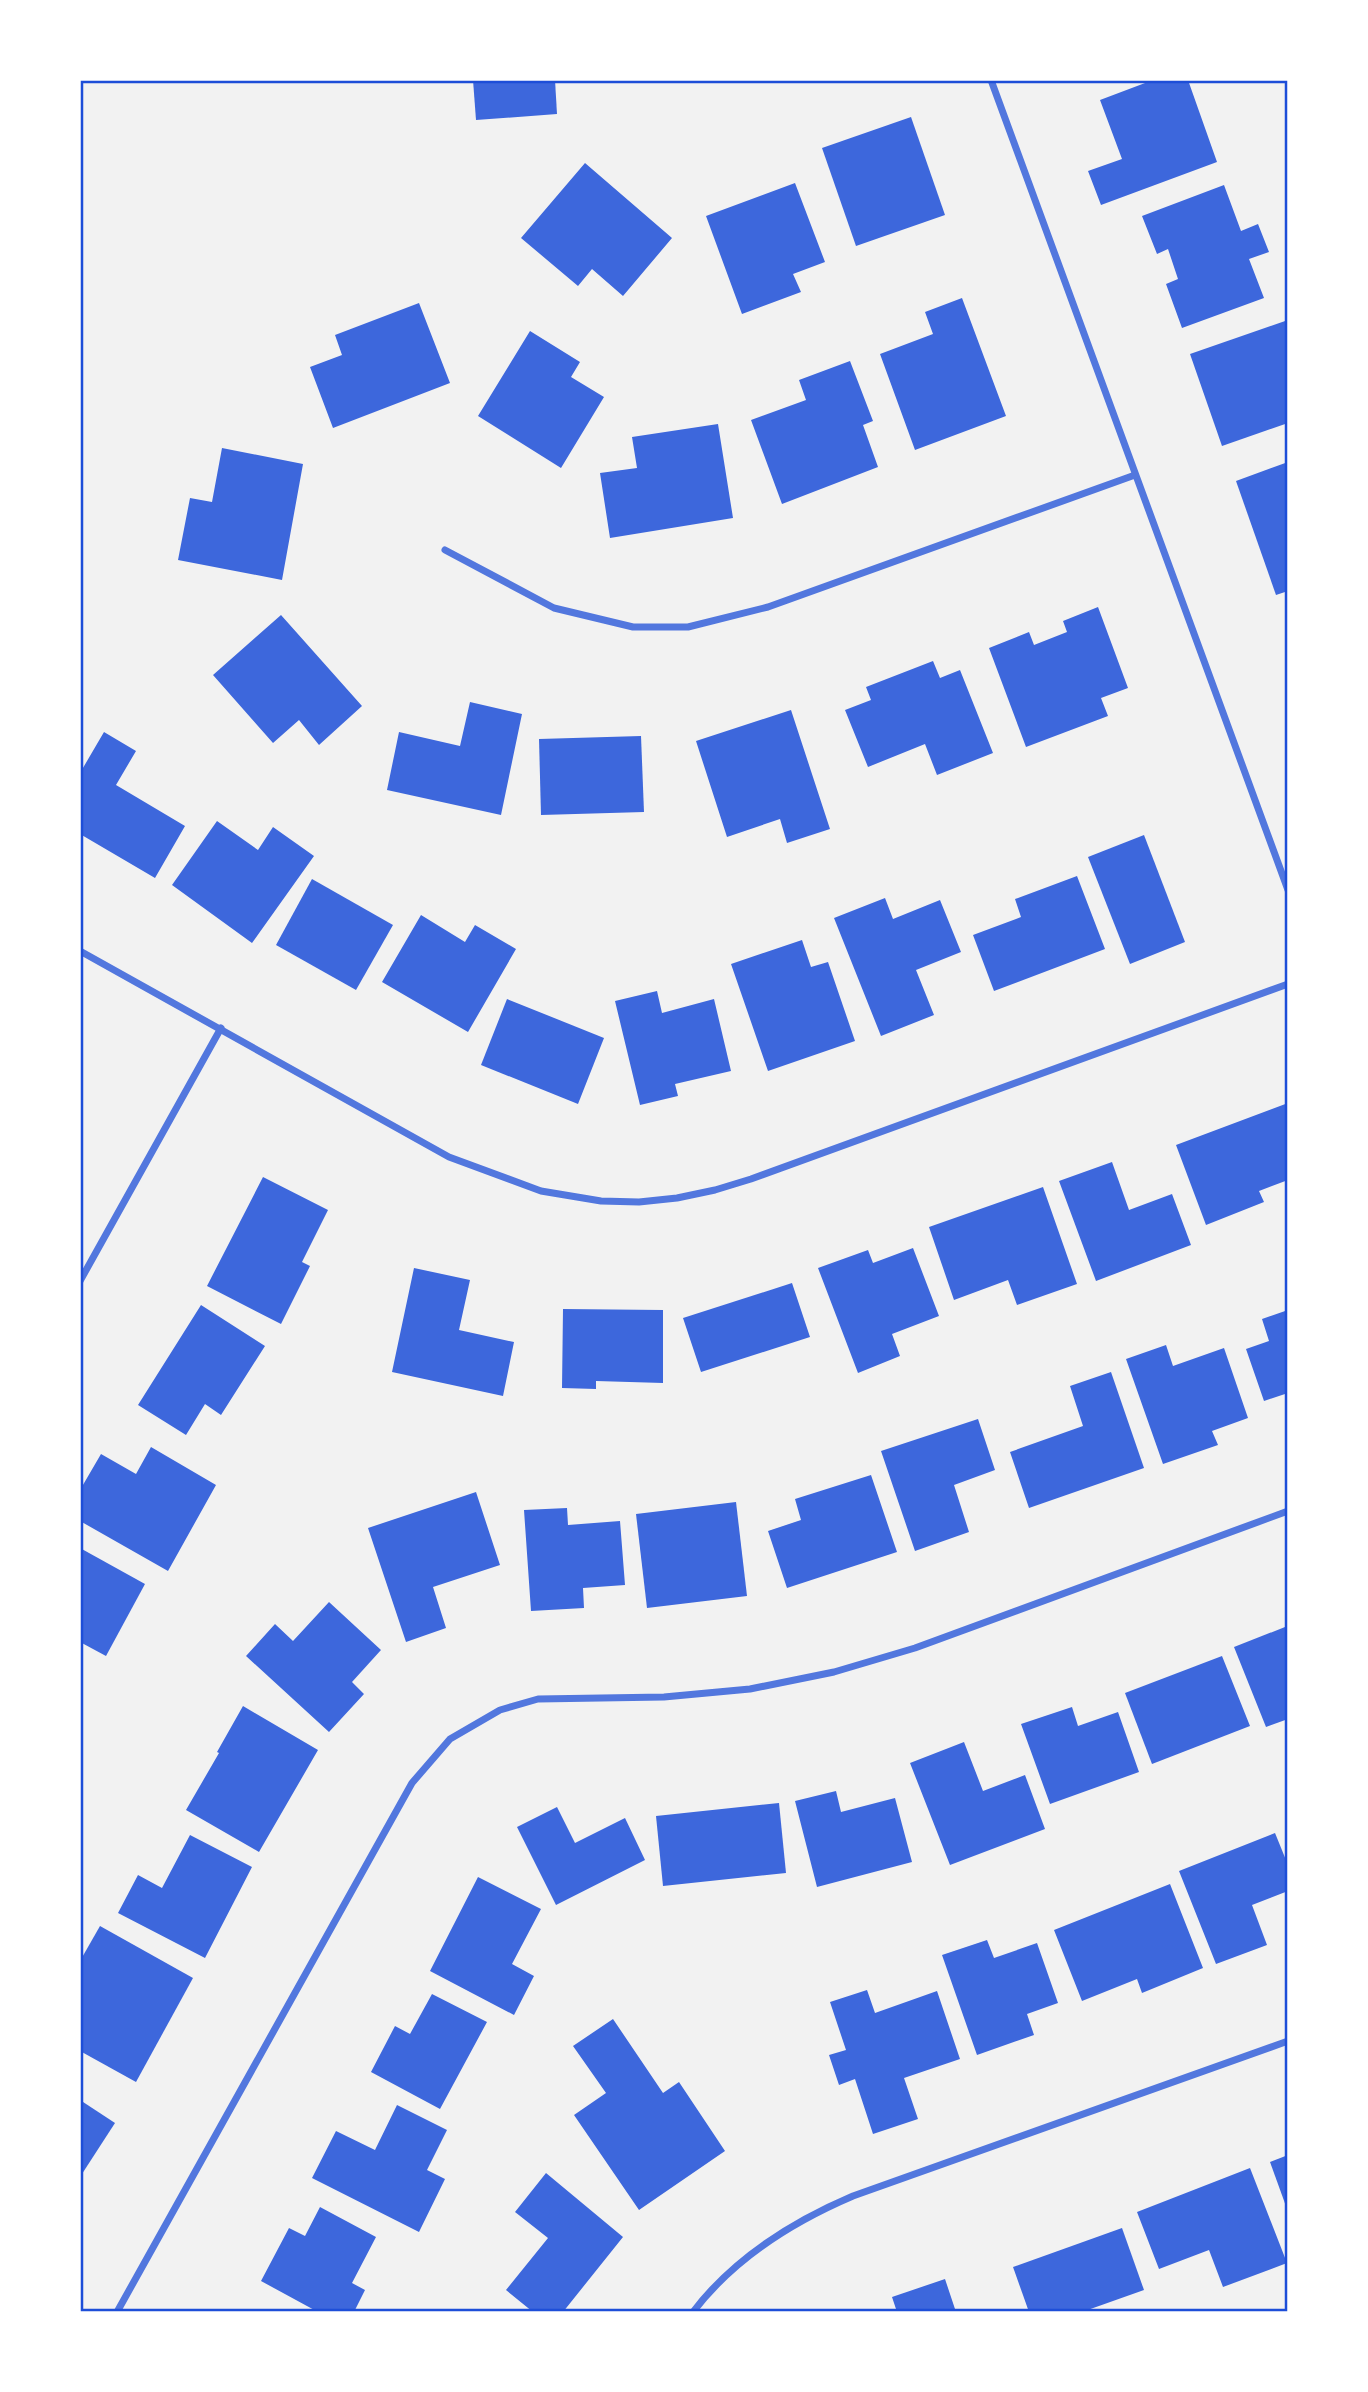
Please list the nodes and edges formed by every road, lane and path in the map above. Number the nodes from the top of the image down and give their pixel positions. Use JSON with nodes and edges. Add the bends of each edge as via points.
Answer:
{"nodes":[{"id":1,"x":991,"y":80,"type":"edge"},
{"id":2,"x":1135,"y":475,"type":"junction"},
{"id":3,"x":445,"y":550,"type":"dead end"},
{"id":4,"x":1287,"y":890,"type":"edge"},
{"id":5,"x":80,"y":951,"type":"edge"},
{"id":6,"x":1287,"y":984,"type":"edge"},
{"id":7,"x":221,"y":1028,"type":"junction"},
{"id":8,"x":80,"y":1281,"type":"edge"},
{"id":9,"x":1287,"y":1511,"type":"edge"},
{"id":10,"x":1287,"y":2041,"type":"edge"},
{"id":11,"x":117,"y":2312,"type":"edge"},
{"id":12,"x":693,"y":2312,"type":"edge"}],
"edges":[{"from":1,"to":2,"type":"street"},
{"from":2,"to":3,"type":"street","via":[[768,607],[688,627],[633,627],[554,608]]},
{"from":2,"to":4,"type":"street"},
{"from":5,"to":7,"type":"street"},
{"from":6,"to":7,"type":"street","via":[[751,1179],[677,1198],[639,1202],[541,1191],[449,1157]]},
{"from":7,"to":8,"type":"street"},
{"from":9,"to":11,"type":"street","via":[[915,1648],[834,1671],[750,1689],[664,1697],[538,1699],[500,1710],[450,1739],[412,1783]]},
{"from":10,"to":12,"type":"street","via":[[810,2215],[747,2255]]}]}
